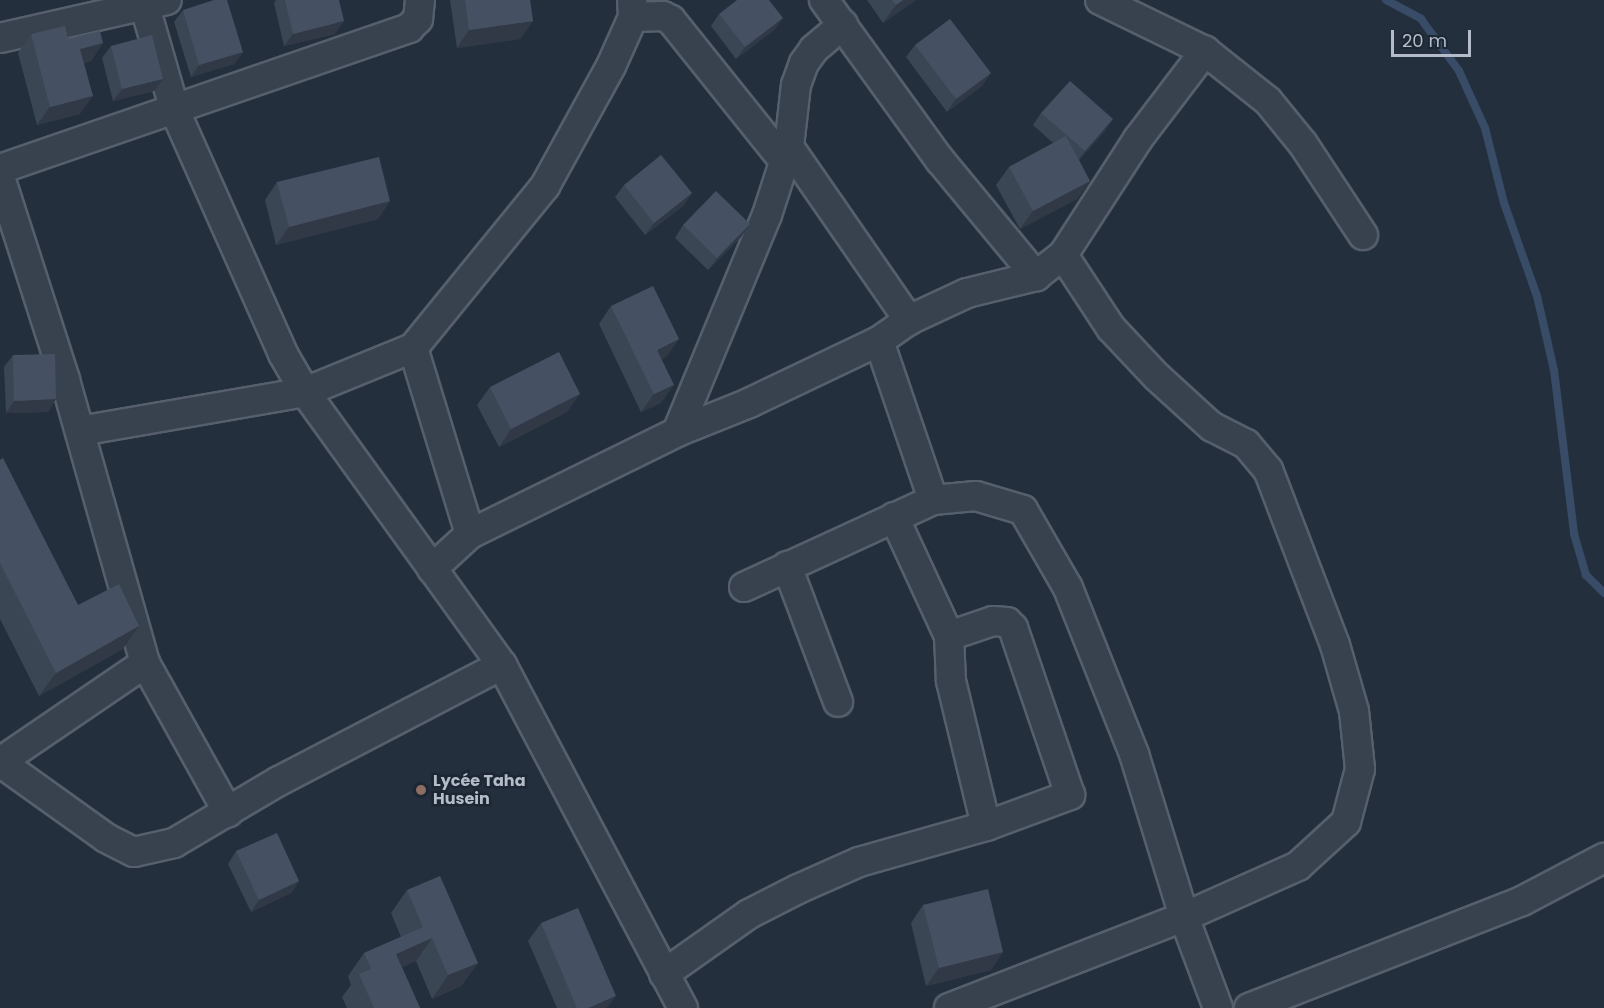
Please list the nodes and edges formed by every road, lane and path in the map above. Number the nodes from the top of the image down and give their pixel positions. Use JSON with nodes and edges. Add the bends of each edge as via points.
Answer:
{"nodes":[{"id":1,"x":420,"y":0,"type":"edge"},
{"id":2,"x":824,"y":0,"type":"edge"},
{"id":3,"x":1100,"y":0,"type":"edge"},
{"id":4,"x":152,"y":2,"type":"edge"},
{"id":5,"x":632,"y":9,"type":"edge"},
{"id":6,"x":843,"y":25,"type":"junction"},
{"id":7,"x":0,"y":38,"type":"edge"},
{"id":8,"x":1205,"y":51,"type":"junction"},
{"id":9,"x":175,"y":111,"type":"junction"},
{"id":10,"x":786,"y":154,"type":"junction"},
{"id":11,"x":0,"y":169,"type":"edge"},
{"id":12,"x":0,"y":177,"type":"edge"},
{"id":13,"x":1364,"y":235,"type":"dead end"},
{"id":14,"x":1063,"y":255,"type":"junction"},
{"id":15,"x":1036,"y":276,"type":"junction"},
{"id":16,"x":909,"y":320,"type":"junction"},
{"id":17,"x":879,"y":341,"type":"junction"},
{"id":18,"x":412,"y":348,"type":"junction"},
{"id":19,"x":305,"y":392,"type":"junction"},
{"id":20,"x":80,"y":431,"type":"junction"},
{"id":21,"x":677,"y":432,"type":"junction"},
{"id":22,"x":933,"y":500,"type":"junction"},
{"id":23,"x":894,"y":517,"type":"junction"},
{"id":24,"x":470,"y":534,"type":"junction"},
{"id":25,"x":788,"y":566,"type":"junction"},
{"id":26,"x":432,"y":569,"type":"junction"},
{"id":27,"x":744,"y":587,"type":"dead end"},
{"id":28,"x":950,"y":636,"type":"junction"},
{"id":29,"x":145,"y":663,"type":"junction"},
{"id":30,"x":502,"y":665,"type":"junction"},
{"id":31,"x":838,"y":702,"type":"dead end"},
{"id":32,"x":0,"y":762,"type":"edge"},
{"id":33,"x":228,"y":812,"type":"junction"},
{"id":34,"x":986,"y":826,"type":"junction"},
{"id":35,"x":1604,"y":858,"type":"edge"},
{"id":36,"x":1184,"y":917,"type":"junction"},
{"id":37,"x":664,"y":974,"type":"junction"},
{"id":38,"x":1010,"y":997,"type":"edge"},
{"id":39,"x":683,"y":1008,"type":"edge"},
{"id":40,"x":948,"y":1008,"type":"edge"},
{"id":41,"x":1218,"y":1008,"type":"edge"},
{"id":42,"x":1249,"y":1008,"type":"edge"}],
"edges":[{"from":1,"to":9,"type":"street","via":[[418,19],[410,28]]},
{"from":2,"to":6,"type":"street"},
{"from":3,"to":8,"type":"street"},
{"from":4,"to":7,"type":"street"},
{"from":4,"to":9,"type":"street"},
{"from":5,"to":10,"type":"street","via":[[671,20]]},
{"from":5,"to":18,"type":"street","via":[[545,186]]},
{"from":6,"to":10,"type":"street","via":[[814,49],[804,63],[796,85]]},
{"from":6,"to":15,"type":"street","via":[[940,160]]},
{"from":8,"to":13,"type":"street","via":[[1268,100],[1303,144]]},
{"from":8,"to":14,"type":"street","via":[[1138,139]]},
{"from":9,"to":11,"type":"street"},
{"from":9,"to":19,"type":"street","via":[[284,354]]},
{"from":10,"to":16,"type":"street"},
{"from":10,"to":21,"type":"street","via":[[720,334]]},
{"from":12,"to":20,"type":"street"},
{"from":14,"to":15,"type":"street"},
{"from":14,"to":36,"type":"street","via":[[1111,328],[1157,377],[1212,427],[1246,444],[1268,470],[1331,635],[1354,711],[1360,769],[1346,822],[1298,866]]},
{"from":15,"to":16,"type":"street","via":[[967,293]]},
{"from":16,"to":17,"type":"street"},
{"from":17,"to":21,"type":"street","via":[[749,403]]},
{"from":17,"to":22,"type":"street"},
{"from":18,"to":19,"type":"street"},
{"from":18,"to":24,"type":"street"},
{"from":19,"to":20,"type":"street"},
{"from":19,"to":26,"type":"street"},
{"from":20,"to":29,"type":"street"},
{"from":21,"to":24,"type":"street"},
{"from":22,"to":23,"type":"street"},
{"from":22,"to":36,"type":"street","via":[[976,496],[1023,510],[1068,588],[1130,743]]},
{"from":23,"to":25,"type":"street"},
{"from":23,"to":28,"type":"street"},
{"from":24,"to":26,"type":"street"},
{"from":25,"to":27,"type":"street"},
{"from":25,"to":31,"type":"street"},
{"from":26,"to":30,"type":"street"},
{"from":28,"to":34,"type":"street","via":[[951,681]]},
{"from":28,"to":34,"type":"street","via":[[993,621],[1007,622],[1013,628],[1071,795]]},
{"from":29,"to":32,"type":"street"},
{"from":29,"to":33,"type":"street"},
{"from":30,"to":33,"type":"street","via":[[279,781]]},
{"from":30,"to":37,"type":"street"},
{"from":32,"to":33,"type":"street","via":[[106,838],[134,852],[174,843]]},
{"from":34,"to":37,"type":"street","via":[[859,862],[798,889],[749,914]]},
{"from":35,"to":42,"type":"street","via":[[1522,901]]},
{"from":36,"to":38,"type":"street"},
{"from":36,"to":41,"type":"street"},
{"from":37,"to":39,"type":"street"},
{"from":38,"to":40,"type":"street"}]}
